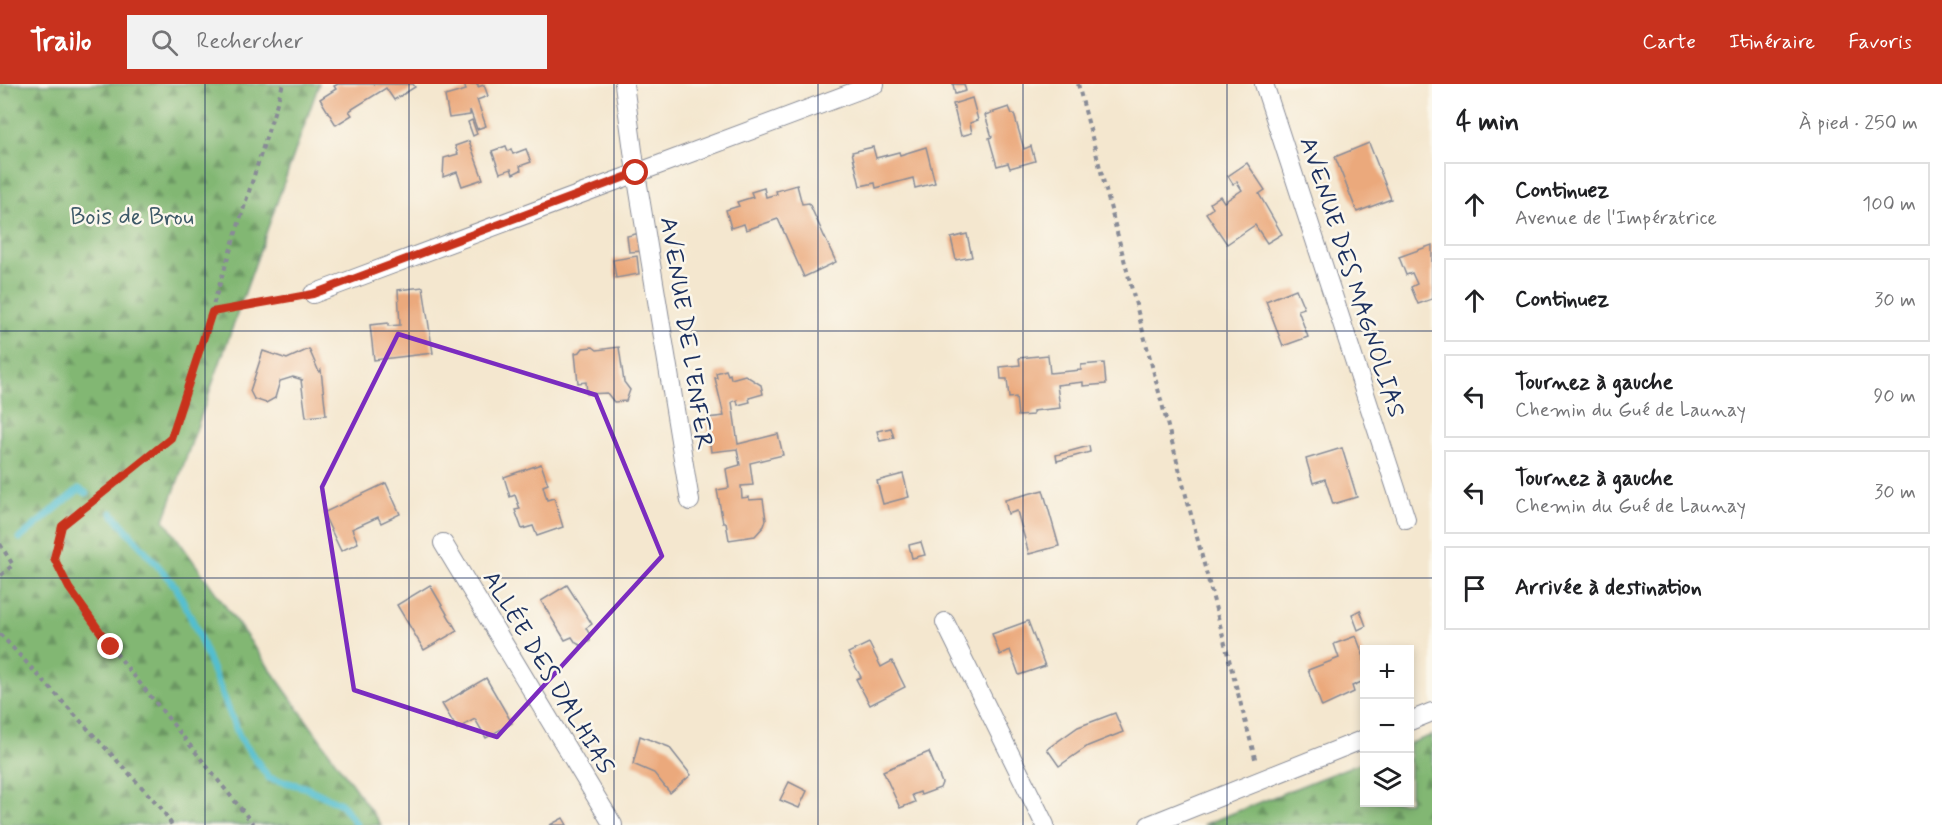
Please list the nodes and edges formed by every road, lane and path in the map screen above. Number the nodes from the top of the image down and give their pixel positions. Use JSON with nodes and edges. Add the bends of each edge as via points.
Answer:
{"nodes":[{"id":1,"x":284,"y":84,"type":"edge"},
{"id":2,"x":624,"y":84,"type":"edge"},
{"id":3,"x":875,"y":84,"type":"edge"},
{"id":4,"x":1078,"y":84,"type":"edge"},
{"id":5,"x":1264,"y":84,"type":"edge"},
{"id":6,"x":636,"y":173,"type":"junction"},
{"id":7,"x":313,"y":294,"type":"joint"},
{"id":8,"x":212,"y":312,"type":"junction"},
{"id":9,"x":690,"y":501,"type":"dead end"},
{"id":10,"x":1406,"y":519,"type":"dead end"},
{"id":11,"x":443,"y":543,"type":"dead end"},
{"id":12,"x":0,"y":544,"type":"edge"},
{"id":13,"x":0,"y":576,"type":"edge"},
{"id":14,"x":945,"y":622,"type":"dead end"},
{"id":15,"x":0,"y":634,"type":"edge"},
{"id":16,"x":1432,"y":712,"type":"edge"},
{"id":17,"x":1414,"y":719,"type":"edge"},
{"id":18,"x":1360,"y":741,"type":"edge"},
{"id":19,"x":1261,"y":780,"type":"junction"},
{"id":20,"x":172,"y":825,"type":"edge"},
{"id":21,"x":254,"y":825,"type":"edge"},
{"id":22,"x":614,"y":825,"type":"edge"},
{"id":23,"x":1045,"y":825,"type":"edge"},
{"id":24,"x":1149,"y":825,"type":"edge"}],
"edges":[{"from":1,"to":8,"type":"path"},
{"from":2,"to":6,"type":"street","name":"AVENUE DE L'ENFER"},
{"from":3,"to":6,"type":"street"},
{"from":4,"to":19,"type":"path"},
{"from":5,"to":10,"type":"street","name":"AVENUE DES MAGNOLIAS"},
{"from":6,"to":7,"type":"street"},
{"from":6,"to":9,"type":"street","name":"AVENUE DE L'ENFER"},
{"from":7,"to":8,"type":"path"},
{"from":8,"to":21,"type":"path","via":[[171,438],[62,526],[54,558],[69,588],[111,647]]},
{"from":11,"to":22,"type":"street","name":"ALLÉE DES DALHIAS"},
{"from":12,"to":13,"type":"path","via":[[13,565]]},
{"from":14,"to":23,"type":"street"},
{"from":15,"to":20,"type":"path","via":[[161,808]]},
{"from":16,"to":17,"type":"street"},
{"from":18,"to":19,"type":"street"},
{"from":19,"to":24,"type":"street"}]}
